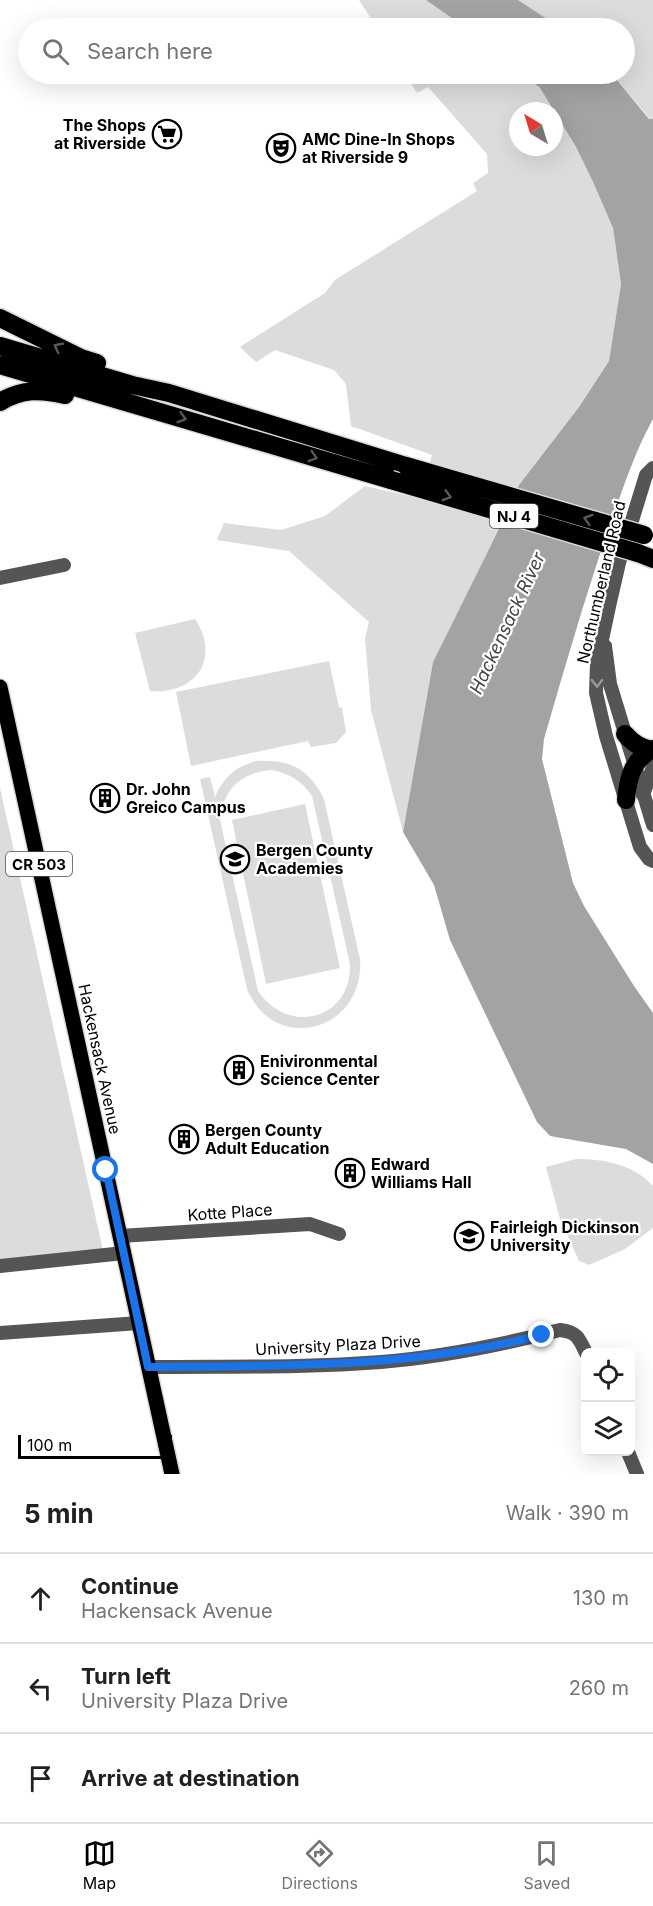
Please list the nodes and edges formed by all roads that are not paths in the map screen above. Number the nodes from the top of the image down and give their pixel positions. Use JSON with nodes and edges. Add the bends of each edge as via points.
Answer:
{"nodes":[{"id":1,"x":0,"y":318,"type":"edge"},
{"id":2,"x":0,"y":346,"type":"edge"},
{"id":3,"x":0,"y":365,"type":"edge"},
{"id":4,"x":169,"y":393,"type":"junction"},
{"id":5,"x":0,"y":402,"type":"edge"},
{"id":6,"x":126,"y":402,"type":"junction"},
{"id":7,"x":653,"y":468,"type":"edge"},
{"id":8,"x":649,"y":536,"type":"edge"},
{"id":9,"x":648,"y":556,"type":"edge"},
{"id":10,"x":64,"y":565,"type":"dead end"},
{"id":11,"x":0,"y":578,"type":"edge"},
{"id":12,"x":605,"y":626,"type":"junction"},
{"id":13,"x":0,"y":687,"type":"edge"},
{"id":14,"x":625,"y":734,"type":"junction"},
{"id":15,"x":652,"y":755,"type":"edge"},
{"id":16,"x":634,"y":765,"type":"junction"},
{"id":17,"x":635,"y":798,"type":"junction"},
{"id":18,"x":653,"y":825,"type":"edge"},
{"id":19,"x":653,"y":861,"type":"edge"},
{"id":20,"x":339,"y":1234,"type":"dead end"},
{"id":21,"x":120,"y":1236,"type":"junction"},
{"id":22,"x":124,"y":1253,"type":"junction"},
{"id":23,"x":0,"y":1266,"type":"edge"},
{"id":24,"x":139,"y":1323,"type":"junction"},
{"id":25,"x":0,"y":1333,"type":"edge"},
{"id":26,"x":583,"y":1348,"type":"edge"},
{"id":27,"x":148,"y":1367,"type":"junction"},
{"id":28,"x":630,"y":1456,"type":"edge"},
{"id":29,"x":172,"y":1474,"type":"edge"},
{"id":30,"x":637,"y":1474,"type":"edge"}],
"edges":[{"from":4,"to":1,"type":"highway","one_way":true,"via":[[160,383],[81,358]]},
{"from":2,"to":4,"type":"highway","number":"NJ 4"},
{"from":3,"to":6,"type":"highway","number":"NJ 4"},
{"from":8,"to":4,"type":"highway","number":"NJ 4","one_way":true,"bridge":true},
{"from":5,"to":6,"type":"highway","via":[[22,392],[40,390]]},
{"from":6,"to":9,"type":"highway","number":"NJ 4","one_way":true,"bridge":true},
{"from":7,"to":12,"type":"street","name":"Northumberland Road","via":[[645,475],[637,499]]},
{"from":10,"to":11,"type":"street"},
{"from":12,"to":14,"type":"street","via":[[610,684]]},
{"from":12,"to":17,"type":"street","name":"Northumberland Road","one_way":true,"via":[[597,663],[596,693],[606,736]]},
{"from":13,"to":21,"type":"main road","name":"Hackensack Avenue","number":"CR 503"},
{"from":14,"to":15,"type":"highway"},
{"from":14,"to":16,"type":"street"},
{"from":15,"to":16,"type":"highway"},
{"from":15,"to":17,"type":"street","via":[[648,778]]},
{"from":16,"to":17,"type":"highway","via":[[628,781]]},
{"from":17,"to":18,"type":"street"},
{"from":17,"to":19,"type":"street","name":"Northumberland Road","via":[[640,847]]},
{"from":20,"to":21,"type":"street","name":"Kotte Place","via":[[310,1224]]},
{"from":21,"to":22,"type":"main road","name":"Hackensack Avenue","number":"CR 503"},
{"from":22,"to":23,"type":"street"},
{"from":22,"to":24,"type":"main road","name":"Hackensack Avenue","number":"CR 503"},
{"from":24,"to":25,"type":"street"},
{"from":24,"to":27,"type":"main road","name":"Hackensack Avenue","number":"CR 503"},
{"from":26,"to":27,"type":"street","name":"University Plaza Drive","via":[[570,1331],[560,1330],[432,1357],[381,1362]]},
{"from":27,"to":29,"type":"main road","name":"Hackensack Avenue","number":"CR 503"},
{"from":28,"to":30,"type":"street"}]}
